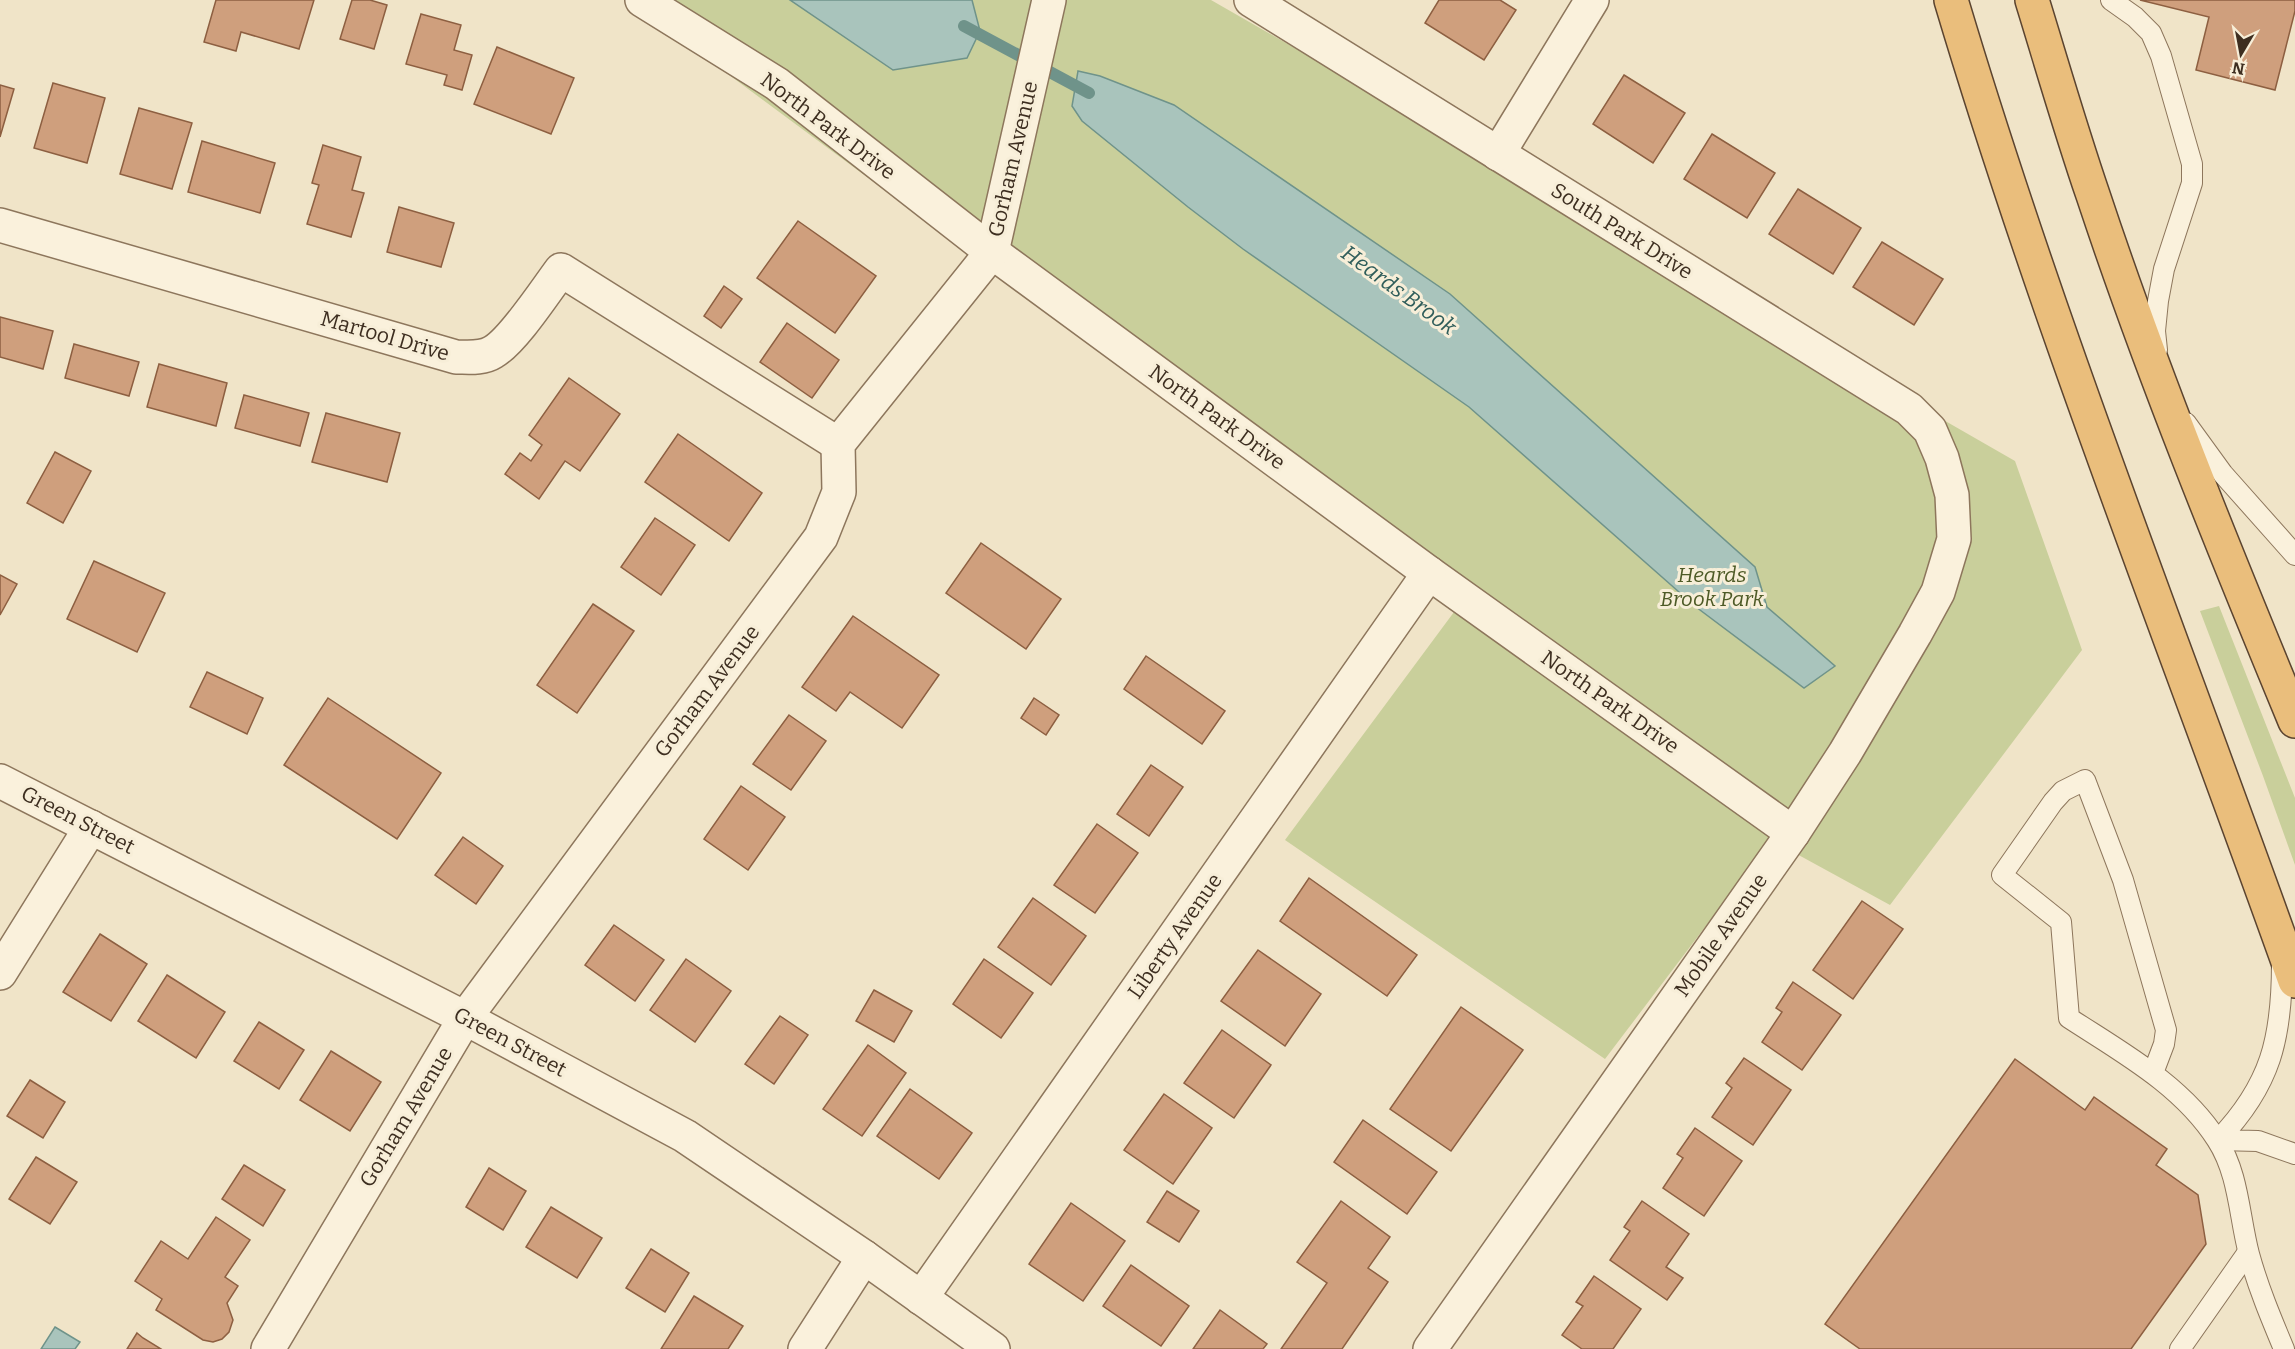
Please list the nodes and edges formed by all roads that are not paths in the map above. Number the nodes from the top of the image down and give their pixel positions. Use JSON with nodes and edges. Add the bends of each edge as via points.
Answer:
{"nodes":[{"id":1,"x":642,"y":0,"type":"edge"},
{"id":2,"x":1049,"y":0,"type":"edge"},
{"id":3,"x":1251,"y":0,"type":"edge"},
{"id":4,"x":1592,"y":0,"type":"edge"},
{"id":5,"x":1951,"y":0,"type":"edge"},
{"id":6,"x":2032,"y":0,"type":"edge"},
{"id":7,"x":2111,"y":0,"type":"edge"},
{"id":8,"x":1498,"y":154,"type":"junction"},
{"id":9,"x":0,"y":225,"type":"edge"},
{"id":10,"x":992,"y":252,"type":"junction"},
{"id":11,"x":2165,"y":393,"type":"junction"},
{"id":12,"x":838,"y":444,"type":"junction"},
{"id":13,"x":1952,"y":495,"type":"joint"},
{"id":14,"x":2295,"y":555,"type":"edge"},
{"id":15,"x":1429,"y":573,"type":"junction"},
{"id":16,"x":2295,"y":721,"type":"edge"},
{"id":17,"x":0,"y":781,"type":"edge"},
{"id":18,"x":92,"y":827,"type":"junction"},
{"id":19,"x":1793,"y":832,"type":"junction"},
{"id":20,"x":2282,"y":945,"type":"junction"},
{"id":21,"x":0,"y":973,"type":"edge"},
{"id":22,"x":2295,"y":981,"type":"edge"},
{"id":23,"x":465,"y":1018,"type":"junction"},
{"id":24,"x":2153,"y":1073,"type":"junction"},
{"id":25,"x":2217,"y":1140,"type":"junction"},
{"id":26,"x":2295,"y":1154,"type":"edge"},
{"id":27,"x":2248,"y":1252,"type":"junction"},
{"id":28,"x":864,"y":1257,"type":"junction"},
{"id":29,"x":921,"y":1298,"type":"junction"},
{"id":30,"x":268,"y":1349,"type":"edge"},
{"id":31,"x":805,"y":1349,"type":"edge"},
{"id":32,"x":993,"y":1349,"type":"edge"},
{"id":33,"x":1430,"y":1349,"type":"edge"},
{"id":34,"x":2180,"y":1349,"type":"edge"},
{"id":35,"x":2284,"y":1349,"type":"edge"}],
"edges":[{"from":1,"to":10,"type":"street","name":"North Park Drive","via":[[777,84]]},
{"from":2,"to":10,"type":"street","name":"Gorham Avenue"},
{"from":3,"to":8,"type":"street","name":"South Park Drive"},
{"from":4,"to":8,"type":"street"},
{"from":5,"to":20,"type":"highway","via":[[2063,344]]},
{"from":6,"to":11,"type":"highway","via":[[2093,196]]},
{"from":7,"to":11,"type":"lane","via":[[2151,33],[2192,164],[2192,183],[2164,269],[2158,301],[2155,331]]},
{"from":8,"to":13,"type":"street","name":"South Park Drive","via":[[1910,409],[1930,430]]},
{"from":9,"to":12,"type":"street","name":"Martool Drive","via":[[456,357],[492,353],[507,341],[561,270]]},
{"from":10,"to":12,"type":"street","name":"Gorham Avenue"},
{"from":10,"to":15,"type":"street","name":"North Park Drive"},
{"from":11,"to":14,"type":"lane","via":[[2223,474]]},
{"from":11,"to":16,"type":"highway"},
{"from":12,"to":23,"type":"street","name":"Gorham Avenue","via":[[839,492],[821,537]]},
{"from":13,"to":19,"type":"street","name":"Mobile Avenue","via":[[1954,539],[1938,592],[1851,743]]},
{"from":15,"to":19,"type":"street","name":"North Park Drive"},
{"from":15,"to":29,"type":"street","name":"Liberty Avenue"},
{"from":17,"to":18,"type":"street","name":"Green Street"},
{"from":18,"to":21,"type":"street"},
{"from":18,"to":23,"type":"street","name":"Green Street"},
{"from":19,"to":33,"type":"street","name":"Mobile Avenue"},
{"from":20,"to":22,"type":"highway"},
{"from":20,"to":25,"type":"lane","via":[[2279,1026],[2270,1056],[2247,1107]]},
{"from":23,"to":28,"type":"street","name":"Green Street","via":[[685,1136]]},
{"from":23,"to":30,"type":"street","name":"Gorham Avenue"},
{"from":24,"to":24,"type":"lane","via":[[2069,1018],[2061,922],[2002,875],[2053,802],[2063,791],[2085,780],[2123,880],[2166,1030]]},
{"from":24,"to":25,"type":"lane"},
{"from":25,"to":26,"type":"lane","via":[[2258,1141]]},
{"from":25,"to":27,"type":"lane","via":[[2234,1180]]},
{"from":27,"to":34,"type":"lane"},
{"from":27,"to":35,"type":"lane"},
{"from":28,"to":29,"type":"street","name":"Green Street"},
{"from":28,"to":31,"type":"street"},
{"from":29,"to":32,"type":"street","name":"Green Street"}]}
